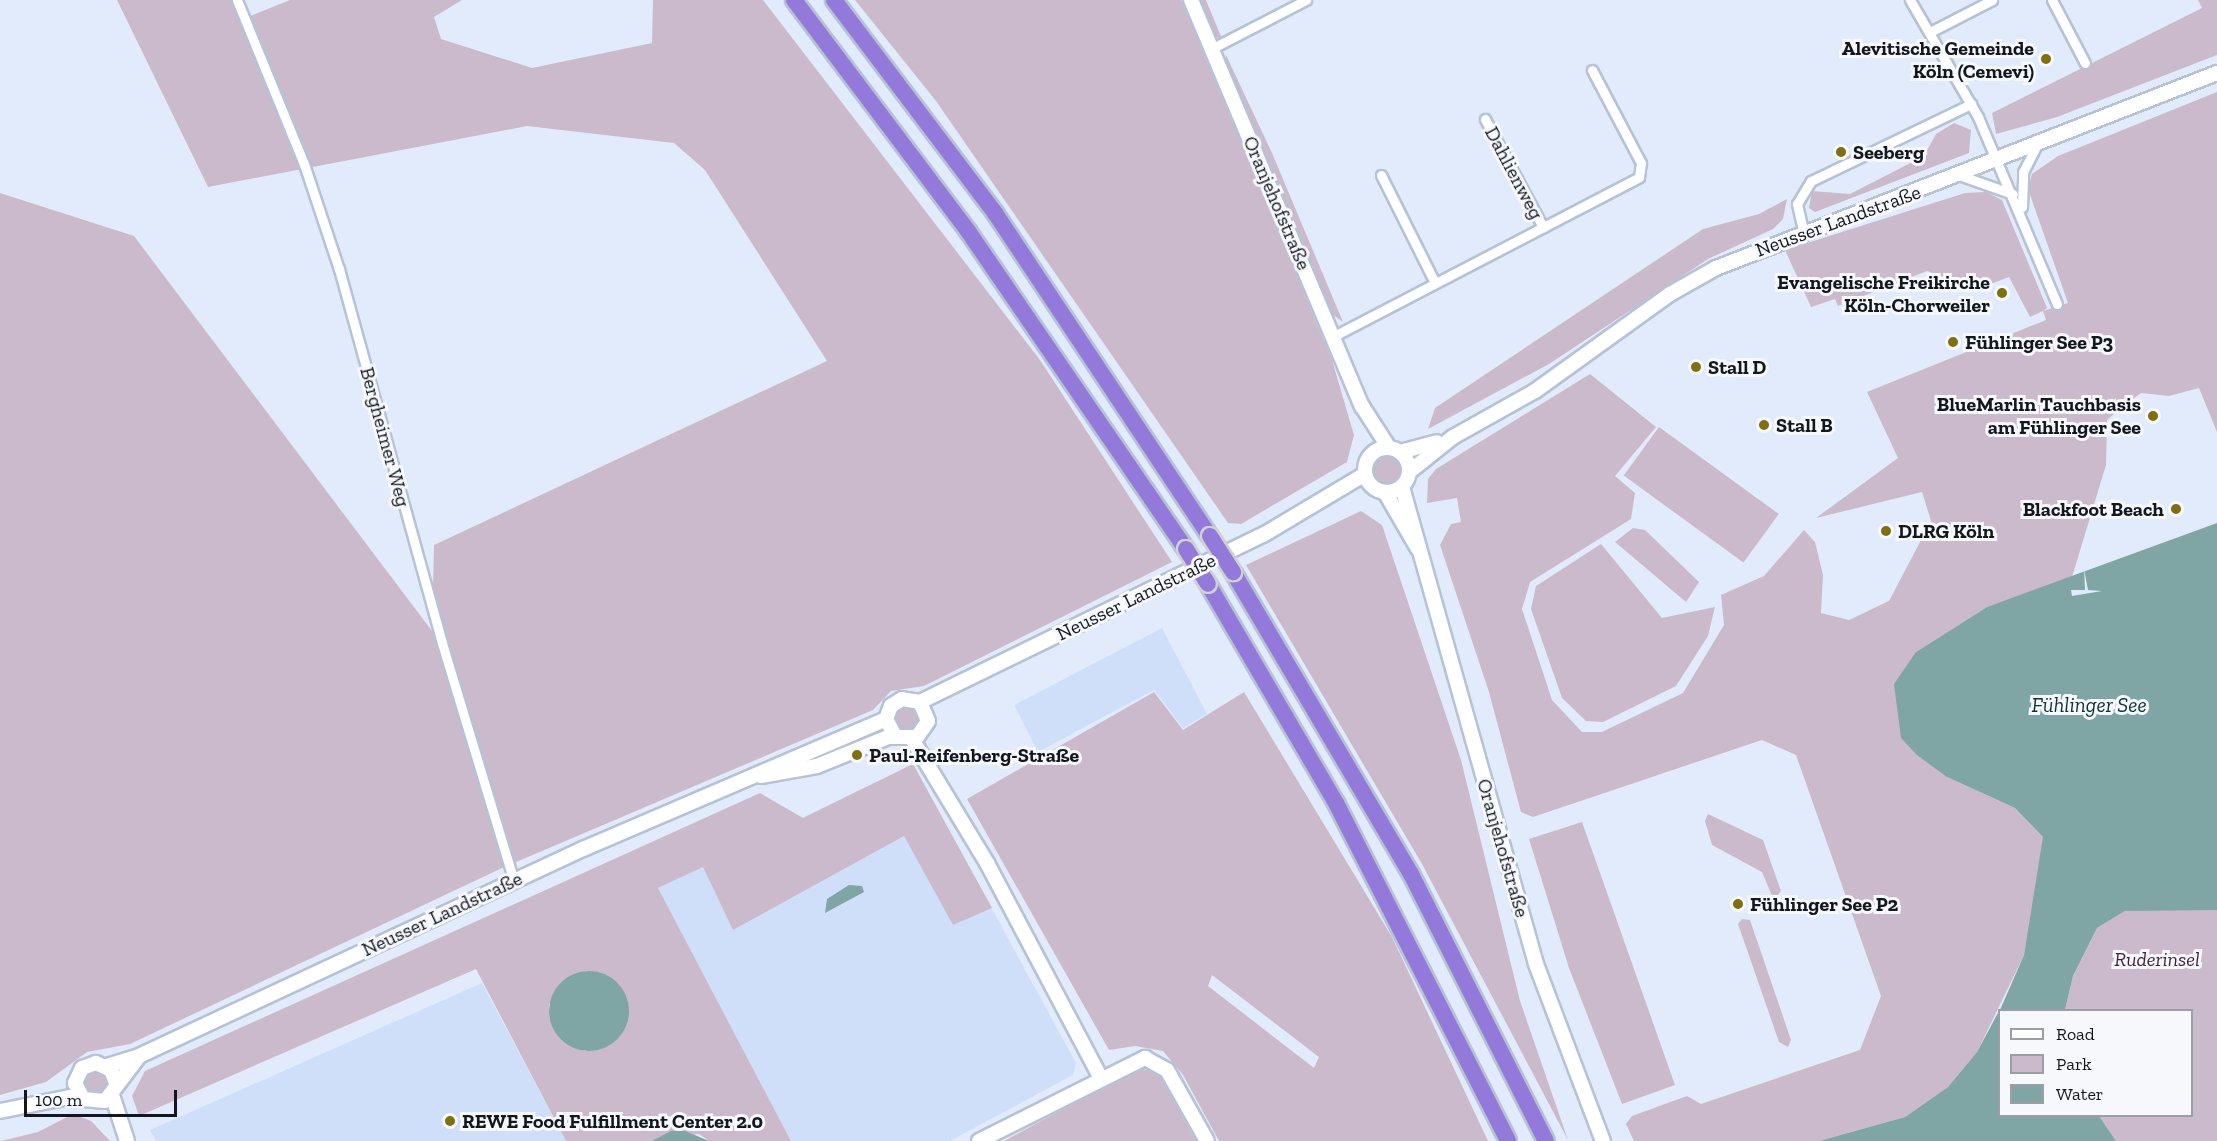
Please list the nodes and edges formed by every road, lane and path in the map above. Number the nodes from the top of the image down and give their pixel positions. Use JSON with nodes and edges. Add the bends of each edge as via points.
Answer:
{"nodes":[{"id":1,"x":237,"y":0,"type":"edge"},
{"id":2,"x":794,"y":0,"type":"edge"},
{"id":3,"x":834,"y":0,"type":"edge"},
{"id":4,"x":1191,"y":0,"type":"edge"},
{"id":5,"x":1306,"y":0,"type":"edge"},
{"id":6,"x":1910,"y":0,"type":"edge"},
{"id":7,"x":1992,"y":0,"type":"edge"},
{"id":8,"x":2052,"y":0,"type":"edge"},
{"id":9,"x":1930,"y":32,"type":"junction"},
{"id":10,"x":1211,"y":50,"type":"junction"},
{"id":11,"x":2085,"y":63,"type":"dead end"},
{"id":12,"x":1592,"y":70,"type":"dead end"},
{"id":13,"x":2217,"y":73,"type":"edge"},
{"id":14,"x":1971,"y":104,"type":"junction"},
{"id":15,"x":1485,"y":119,"type":"dead end"},
{"id":16,"x":2038,"y":141,"type":"junction"},
{"id":17,"x":1997,"y":158,"type":"junction"},
{"id":18,"x":1381,"y":175,"type":"dead end"},
{"id":19,"x":1959,"y":175,"type":"junction"},
{"id":20,"x":2013,"y":194,"type":"junction"},
{"id":21,"x":2024,"y":219,"type":"junction"},
{"id":22,"x":1543,"y":227,"type":"junction"},
{"id":23,"x":1803,"y":230,"type":"junction"},
{"id":24,"x":1435,"y":284,"type":"junction"},
{"id":25,"x":2057,"y":304,"type":"dead end"},
{"id":26,"x":1334,"y":336,"type":"junction"},
{"id":27,"x":1362,"y":406,"type":"junction"},
{"id":28,"x":1453,"y":437,"type":"junction"},
{"id":29,"x":1395,"y":450,"type":"junction"},
{"id":30,"x":1373,"y":453,"type":"junction"},
{"id":31,"x":1409,"y":472,"type":"junction"},
{"id":32,"x":1365,"y":474,"type":"junction"},
{"id":33,"x":1401,"y":487,"type":"junction"},
{"id":34,"x":1380,"y":490,"type":"junction"},
{"id":35,"x":1329,"y":500,"type":"junction"},
{"id":36,"x":1418,"y":549,"type":"junction"},
{"id":37,"x":944,"y":694,"type":"junction"},
{"id":38,"x":920,"y":702,"type":"junction"},
{"id":39,"x":927,"y":715,"type":"junction"},
{"id":40,"x":886,"y":719,"type":"junction"},
{"id":41,"x":895,"y":736,"type":"junction"},
{"id":42,"x":917,"y":736,"type":"junction"},
{"id":43,"x":748,"y":778,"type":"junction"},
{"id":44,"x":514,"y":881,"type":"junction"},
{"id":45,"x":139,"y":1056,"type":"junction"},
{"id":46,"x":107,"y":1066,"type":"junction"},
{"id":47,"x":1100,"y":1077,"type":"junction"},
{"id":48,"x":77,"y":1089,"type":"junction"},
{"id":49,"x":109,"y":1094,"type":"junction"},
{"id":50,"x":0,"y":1111,"type":"edge"},
{"id":51,"x":127,"y":1141,"type":"edge"},
{"id":52,"x":979,"y":1141,"type":"edge"},
{"id":53,"x":1207,"y":1141,"type":"edge"},
{"id":54,"x":1508,"y":1141,"type":"edge"},
{"id":55,"x":1546,"y":1141,"type":"edge"},
{"id":56,"x":1603,"y":1141,"type":"edge"}],
"edges":[{"from":1,"to":44,"type":"street","name":"Bergheimer Weg","via":[[304,164],[339,269],[442,643]]},
{"from":2,"to":54,"type":"highway","bridge":true,"via":[[968,231],[1208,584],[1336,803]]},
{"from":3,"to":55,"type":"highway","bridge":true,"via":[[995,213],[1233,572],[1411,874]]},
{"from":4,"to":10,"type":"main road","name":"Oranjehofstraße"},
{"from":5,"to":10,"type":"street"},
{"from":6,"to":9,"type":"street"},
{"from":7,"to":9,"type":"street"},
{"from":8,"to":11,"type":"street"},
{"from":9,"to":14,"type":"street"},
{"from":10,"to":26,"type":"main road","name":"Oranjehofstraße"},
{"from":12,"to":22,"type":"street","name":"Dahlienweg","via":[[1641,163],[1641,172]]},
{"from":13,"to":16,"type":"main road","name":"Neusser Landstraße"},
{"from":14,"to":17,"type":"street"},
{"from":14,"to":23,"type":"street","via":[[1811,181],[1797,204]]},
{"from":15,"to":22,"type":"street","name":"Dahlienweg"},
{"from":16,"to":17,"type":"main road","name":"Neusser Landstraße"},
{"from":16,"to":21,"type":"street","via":[[2023,172]]},
{"from":17,"to":19,"type":"main road","name":"Neusser Landstraße"},
{"from":17,"to":20,"type":"street"},
{"from":18,"to":24,"type":"street"},
{"from":19,"to":20,"type":"street"},
{"from":19,"to":23,"type":"main road","name":"Neusser Landstraße"},
{"from":20,"to":21,"type":"street"},
{"from":21,"to":25,"type":"street"},
{"from":22,"to":24,"type":"street","name":"Dahlienweg"},
{"from":23,"to":28,"type":"main road","name":"Neusser Landstraße","via":[[1670,294],[1536,391]]},
{"from":24,"to":26,"type":"street","name":"Dahlienweg"},
{"from":26,"to":27,"type":"main road","name":"Oranjehofstraße"},
{"from":27,"to":29,"type":"main road","name":"Oranjehofstraße"},
{"from":27,"to":30,"type":"main road","name":"Oranjehofstraße"},
{"from":28,"to":29,"type":"main road","name":"Neusser Landstraße"},
{"from":28,"to":31,"type":"main road","name":"Neusser Landstraße"},
{"from":29,"to":30,"type":"main road"},
{"from":29,"to":31,"type":"main road"},
{"from":30,"to":32,"type":"main road"},
{"from":31,"to":33,"type":"main road"},
{"from":32,"to":34,"type":"main road"},
{"from":32,"to":35,"type":"main road","name":"Neusser Landstraße"},
{"from":33,"to":34,"type":"main road"},
{"from":33,"to":36,"type":"main road","name":"Oranjehofstraße"},
{"from":34,"to":35,"type":"main road","name":"Neusser Landstraße"},
{"from":34,"to":36,"type":"main road","name":"Oranjehofstraße"},
{"from":35,"to":37,"type":"main road","name":"Neusser Landstraße"},
{"from":36,"to":56,"type":"main road","name":"Oranjehofstraße","via":[[1536,964]]},
{"from":37,"to":38,"type":"main road","name":"Neusser Landstraße"},
{"from":37,"to":39,"type":"main road","name":"Neusser Landstraße"},
{"from":38,"to":39,"type":"main road"},
{"from":38,"to":40,"type":"main road","name":"Neusser Landstraße","via":[[896,702]]},
{"from":39,"to":42,"type":"main road","name":"Neusser Landstraße"},
{"from":40,"to":41,"type":"main road"},
{"from":40,"to":43,"type":"main road","name":"Neusser Landstraße"},
{"from":41,"to":42,"type":"main road"},
{"from":41,"to":43,"type":"main road","name":"Neusser Landstraße","via":[[797,772]]},
{"from":42,"to":47,"type":"main road"},
{"from":43,"to":44,"type":"main road","name":"Neusser Landstraße"},
{"from":44,"to":45,"type":"main road","name":"Neusser Landstraße"},
{"from":45,"to":46,"type":"main road","name":"Neusser Landstraße"},
{"from":45,"to":49,"type":"main road","name":"Neusser Landstraße"},
{"from":46,"to":48,"type":"main road","name":"Neusser Landstraße","via":[[89,1064]]},
{"from":46,"to":49,"type":"main road"},
{"from":47,"to":52,"type":"main road"},
{"from":47,"to":53,"type":"main road","via":[[1134,1059],[1157,1061],[1174,1079]]},
{"from":48,"to":49,"type":"main road"},
{"from":48,"to":50,"type":"main road","name":"Neusser Landstraße"},
{"from":49,"to":51,"type":"main road"}]}
